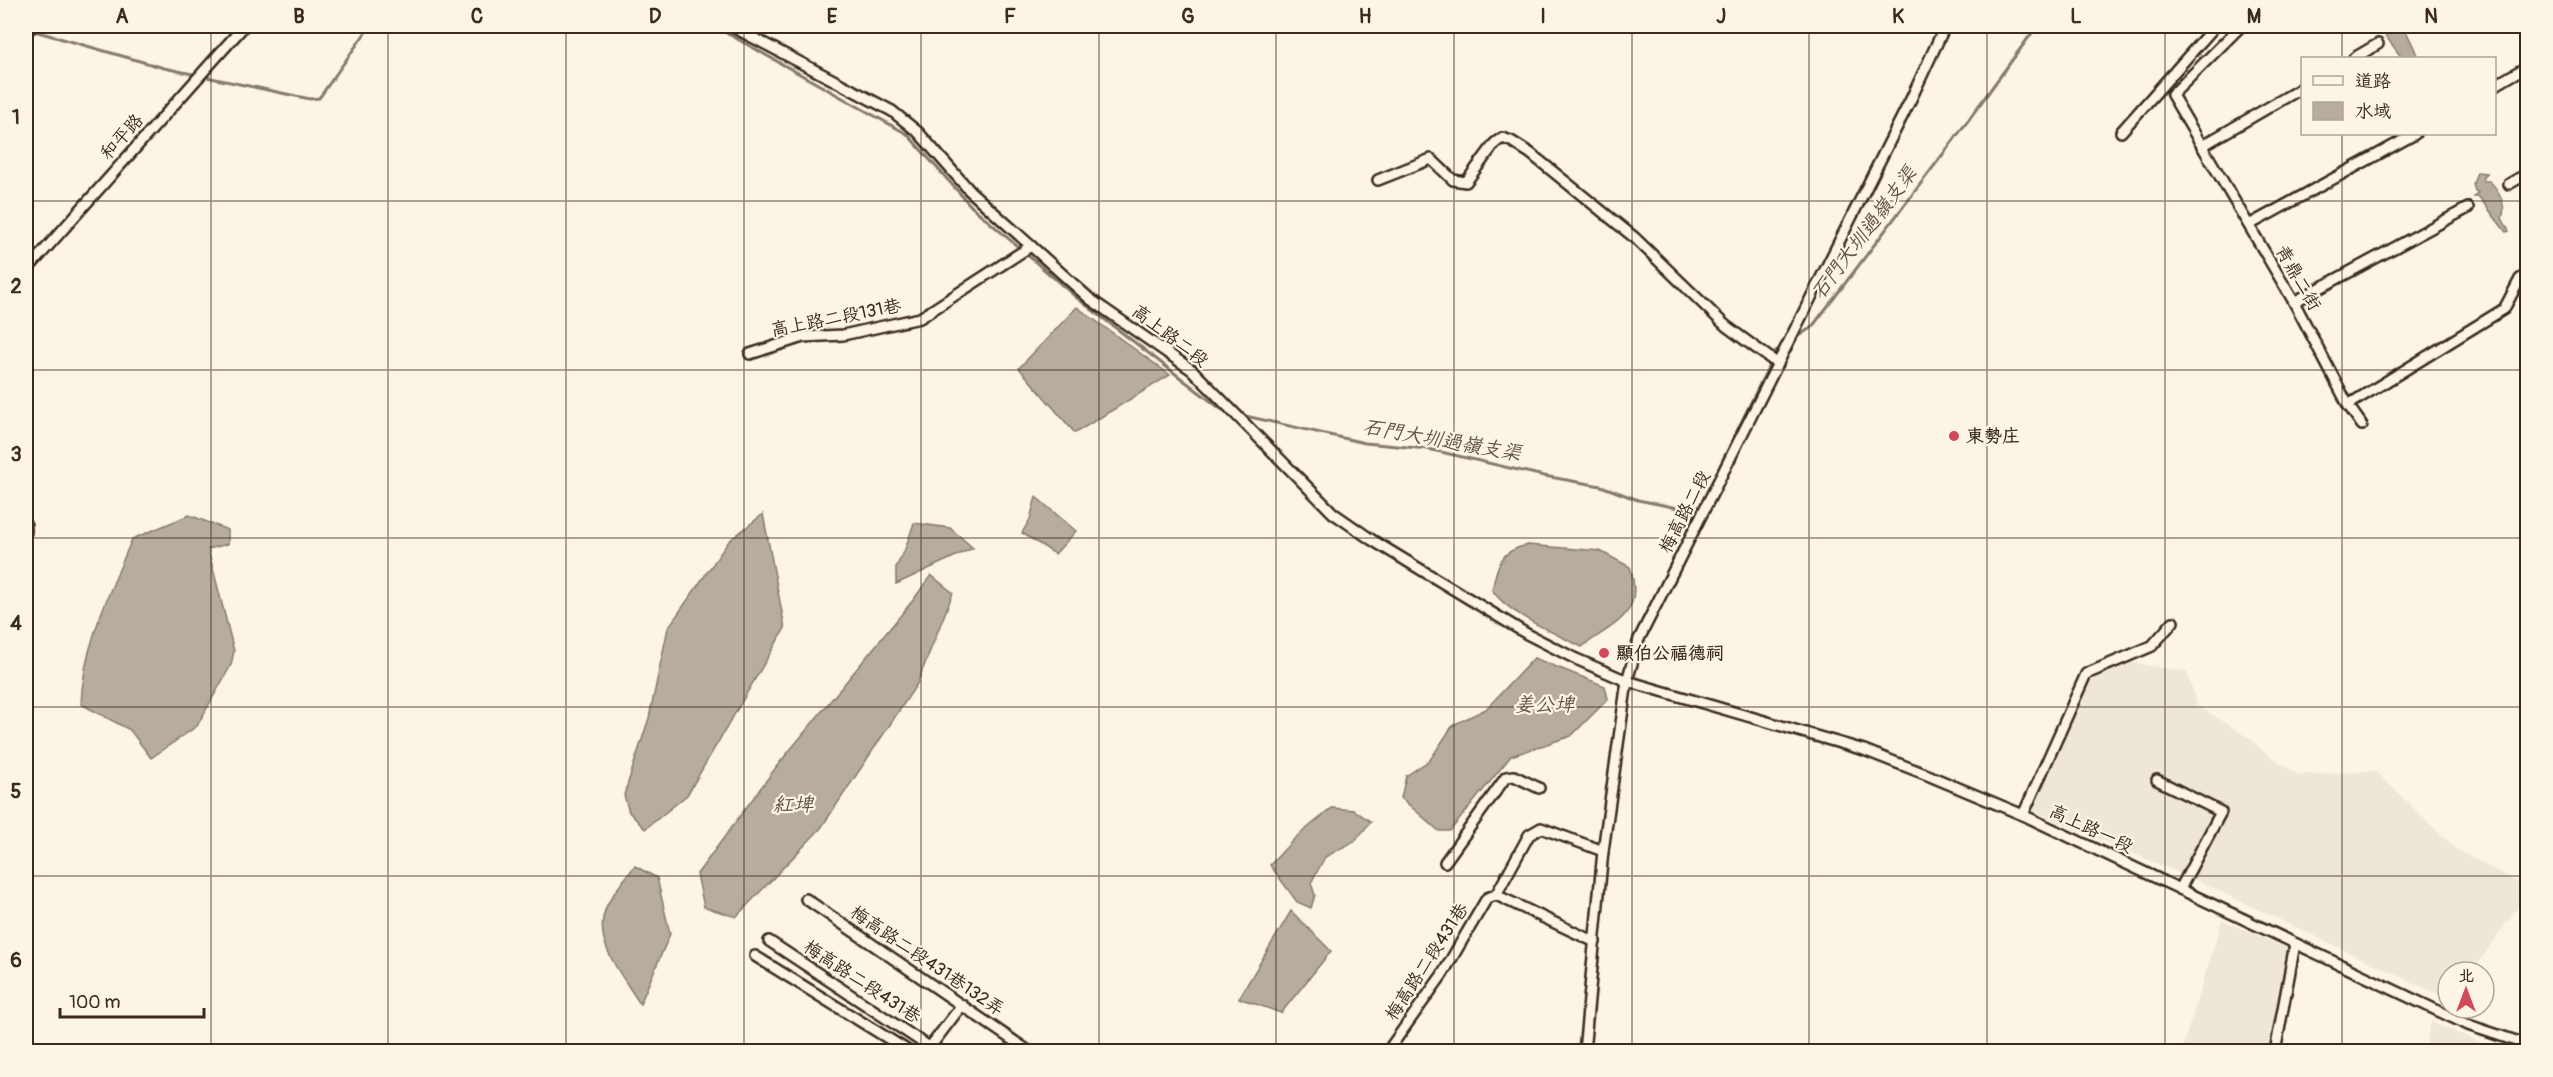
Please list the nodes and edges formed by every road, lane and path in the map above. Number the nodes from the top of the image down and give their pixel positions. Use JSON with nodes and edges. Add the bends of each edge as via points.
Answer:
{"nodes":[{"id":1,"x":244,"y":26,"type":"edge"},
{"id":2,"x":731,"y":26,"type":"edge"},
{"id":3,"x":1945,"y":26,"type":"edge"},
{"id":4,"x":2215,"y":26,"type":"edge"},
{"id":5,"x":2241,"y":26,"type":"edge"},
{"id":6,"x":2378,"y":44,"type":"dead end"},
{"id":7,"x":2356,"y":57,"type":"edge"},
{"id":8,"x":2528,"y":66,"type":"edge"},
{"id":9,"x":2496,"y":85,"type":"edge"},
{"id":10,"x":2301,"y":89,"type":"edge"},
{"id":11,"x":2121,"y":132,"type":"dead end"},
{"id":12,"x":2413,"y":135,"type":"edge"},
{"id":13,"x":2202,"y":146,"type":"junction"},
{"id":14,"x":2528,"y":173,"type":"edge"},
{"id":15,"x":1378,"y":180,"type":"dead end"},
{"id":16,"x":2509,"y":184,"type":"dead end"},
{"id":17,"x":2468,"y":208,"type":"dead end"},
{"id":18,"x":2249,"y":225,"type":"junction"},
{"id":19,"x":1029,"y":247,"type":"junction"},
{"id":20,"x":26,"y":271,"type":"edge"},
{"id":21,"x":2524,"y":277,"type":"edge"},
{"id":22,"x":2294,"y":302,"type":"junction"},
{"id":23,"x":750,"y":354,"type":"dead end"},
{"id":24,"x":1778,"y":363,"type":"junction"},
{"id":25,"x":2348,"y":405,"type":"junction"},
{"id":26,"x":2362,"y":425,"type":"dead end"},
{"id":27,"x":26,"y":525,"type":"edge"},
{"id":28,"x":26,"y":532,"type":"edge"},
{"id":29,"x":2173,"y":622,"type":"dead end"},
{"id":30,"x":1627,"y":681,"type":"junction"},
{"id":31,"x":2157,"y":780,"type":"dead end"},
{"id":32,"x":1539,"y":788,"type":"dead end"},
{"id":33,"x":2023,"y":815,"type":"junction"},
{"id":34,"x":1604,"y":851,"type":"junction"},
{"id":35,"x":1445,"y":862,"type":"dead end"},
{"id":36,"x":2180,"y":889,"type":"junction"},
{"id":37,"x":1496,"y":895,"type":"junction"},
{"id":38,"x":806,"y":898,"type":"dead end"},
{"id":39,"x":769,"y":941,"type":"dead end"},
{"id":40,"x":1595,"y":942,"type":"junction"},
{"id":41,"x":2295,"y":944,"type":"junction"},
{"id":42,"x":755,"y":956,"type":"dead end"},
{"id":43,"x":962,"y":1005,"type":"junction"},
{"id":44,"x":2528,"y":1045,"type":"edge"},
{"id":45,"x":934,"y":1049,"type":"edge"},
{"id":46,"x":910,"y":1052,"type":"edge"},
{"id":47,"x":1030,"y":1052,"type":"edge"},
{"id":48,"x":1387,"y":1052,"type":"edge"},
{"id":49,"x":1584,"y":1052,"type":"edge"},
{"id":50,"x":2275,"y":1052,"type":"edge"}],
"edges":[{"from":1,"to":20,"type":"street","name":"和平路"},
{"from":2,"to":19,"type":"street","name":"高上路二段","via":[[892,111],[918,132],[970,191]]},
{"from":3,"to":24,"type":"street","name":"梅高路二段"},
{"from":4,"to":11,"type":"street"},
{"from":5,"to":13,"type":"street","name":"青鼎二街","via":[[2172,95]]},
{"from":6,"to":7,"type":"street"},
{"from":8,"to":9,"type":"street"},
{"from":10,"to":13,"type":"street"},
{"from":12,"to":18,"type":"street"},
{"from":13,"to":18,"type":"street","name":"青鼎二街"},
{"from":14,"to":16,"type":"street"},
{"from":15,"to":24,"type":"street","via":[[1431,159],[1453,180],[1467,182],[1495,143],[1502,138],[1511,141],[1635,238],[1726,326]]},
{"from":17,"to":22,"type":"street"},
{"from":18,"to":22,"type":"street","name":"青鼎二街"},
{"from":19,"to":23,"type":"street","name":"高上路二段131巷","via":[[920,318],[843,335],[803,337]]},
{"from":19,"to":30,"type":"street","name":"高上路二段","via":[[1090,298],[1192,370],[1333,513],[1527,634]]},
{"from":21,"to":25,"type":"street","via":[[2504,309]]},
{"from":22,"to":25,"type":"street","name":"青鼎二街"},
{"from":24,"to":30,"type":"street","name":"梅高路二段","via":[[1639,639]]},
{"from":25,"to":26,"type":"street","name":"青鼎二街"},
{"from":27,"to":28,"type":"street"},
{"from":29,"to":33,"type":"street","via":[[2152,646],[2086,674]]},
{"from":30,"to":33,"type":"street","name":"高上路一段","via":[[1864,750]]},
{"from":30,"to":34,"type":"street","name":"梅高路二段"},
{"from":31,"to":36,"type":"street","via":[[2221,812]]},
{"from":32,"to":35,"type":"street","via":[[1514,776],[1506,777]]},
{"from":33,"to":36,"type":"street","name":"高上路一段"},
{"from":34,"to":37,"type":"street","name":"梅高路二段431巷","via":[[1541,828],[1529,835]]},
{"from":34,"to":40,"type":"street","name":"梅高路二段"},
{"from":36,"to":41,"type":"street","name":"高上路一段"},
{"from":37,"to":40,"type":"street"},
{"from":37,"to":48,"type":"street","name":"梅高路二段431巷","via":[[1487,898],[1442,975]]},
{"from":38,"to":43,"type":"street","name":"梅高路二段431巷132弄"},
{"from":39,"to":45,"type":"street","name":"梅高路二段431巷"},
{"from":40,"to":49,"type":"street","name":"梅高路二段"},
{"from":41,"to":44,"type":"street","name":"高上路一段","via":[[2468,1025]]},
{"from":41,"to":50,"type":"street"},
{"from":42,"to":46,"type":"street","name":"梅高路二段431巷"},
{"from":43,"to":45,"type":"street"},
{"from":43,"to":47,"type":"street","name":"梅高路二段431巷132弄"}]}
